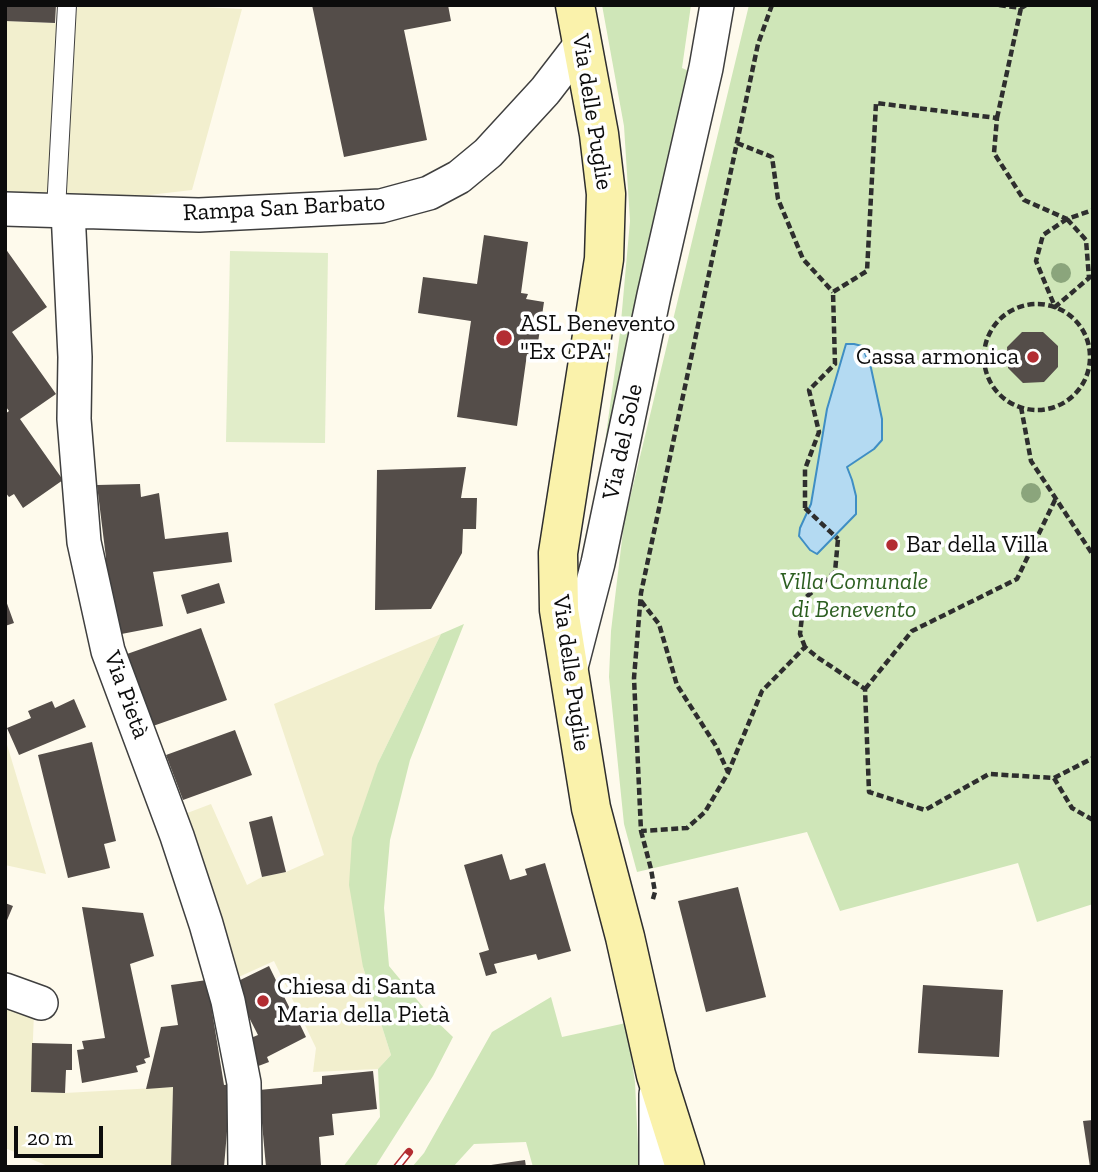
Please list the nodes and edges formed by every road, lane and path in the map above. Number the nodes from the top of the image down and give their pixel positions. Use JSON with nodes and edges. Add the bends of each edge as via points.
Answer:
{"nodes":[{"id":1,"x":67,"y":5,"type":"edge"},
{"id":2,"x":575,"y":5,"type":"edge"},
{"id":3,"x":717,"y":5,"type":"edge"},
{"id":4,"x":772,"y":5,"type":"edge"},
{"id":5,"x":999,"y":5,"type":"edge"},
{"id":6,"x":1023,"y":7,"type":"edge"},
{"id":7,"x":582,"y":43,"type":"junction"},
{"id":8,"x":997,"y":118,"type":"junction"},
{"id":9,"x":737,"y":143,"type":"junction"},
{"id":10,"x":5,"y":209,"type":"edge"},
{"id":11,"x":1093,"y":210,"type":"edge"},
{"id":12,"x":62,"y":211,"type":"junction"},
{"id":13,"x":1067,"y":219,"type":"junction"},
{"id":14,"x":833,"y":292,"type":"junction"},
{"id":15,"x":1055,"y":307,"type":"junction"},
{"id":16,"x":1090,"y":371,"type":"edge"},
{"id":17,"x":1021,"y":407,"type":"junction"},
{"id":18,"x":1056,"y":498,"type":"junction"},
{"id":19,"x":1093,"y":555,"type":"edge"},
{"id":20,"x":640,"y":600,"type":"junction"},
{"id":21,"x":805,"y":647,"type":"junction"},
{"id":22,"x":570,"y":673,"type":"junction"},
{"id":23,"x":865,"y":689,"type":"junction"},
{"id":24,"x":1093,"y":758,"type":"edge"},
{"id":25,"x":728,"y":773,"type":"junction"},
{"id":26,"x":1054,"y":778,"type":"junction"},
{"id":27,"x":1093,"y":820,"type":"edge"},
{"id":28,"x":5,"y":990,"type":"edge"},
{"id":29,"x":41,"y":1003,"type":"dead end"},
{"id":30,"x":656,"y":1074,"type":"junction"},
{"id":31,"x":244,"y":1167,"type":"edge"},
{"id":32,"x":656,"y":1167,"type":"edge"},
{"id":33,"x":685,"y":1167,"type":"edge"}],
"edges":[{"from":1,"to":12,"type":"lane"},
{"from":2,"to":7,"type":"street","name":"Via delle Puglie"},
{"from":3,"to":22,"type":"street","name":"Via del Sole","via":[[598,563]]},
{"from":4,"to":9,"type":"path","via":[[758,44]]},
{"from":5,"to":6,"type":"path"},
{"from":6,"to":8,"type":"path"},
{"from":7,"to":12,"type":"street","name":"Rampa San Barbato","via":[[488,153],[459,177],[429,193],[381,206],[323,210],[199,215]]},
{"from":7,"to":22,"type":"street","name":"Via delle Puglie","via":[[606,194],[604,260],[558,553],[559,610]]},
{"from":8,"to":13,"type":"path","via":[[994,153],[1024,200]]},
{"from":8,"to":14,"type":"path","via":[[876,103],[867,271]]},
{"from":9,"to":14,"type":"path","via":[[772,157],[778,199],[803,259]]},
{"from":9,"to":20,"type":"path"},
{"from":10,"to":12,"type":"street","name":"Rampa San Barbato"},
{"from":11,"to":13,"type":"path"},
{"from":12,"to":31,"type":"street","name":"Via Pietà","via":[[84,542],[108,650],[177,836],[228,1001],[244,1083]]},
{"from":13,"to":15,"type":"path","via":[[1043,235],[1036,261]]},
{"from":13,"to":15,"type":"path","via":[[1086,240],[1089,278]]},
{"from":14,"to":21,"type":"path","bridge":true,"via":[[835,364],[809,390],[819,432],[805,469],[805,508],[838,539],[835,572],[804,599],[800,634]]},
{"from":15,"to":16,"type":"path","via":[[1080,326],[1087,340]]},
{"from":15,"to":17,"type":"path","via":[[1022,306],[1007,313],[987,339],[986,373],[1006,400]]},
{"from":16,"to":17,"type":"path","via":[[1082,386],[1055,407]]},
{"from":17,"to":18,"type":"path","via":[[1031,461]]},
{"from":18,"to":19,"type":"path"},
{"from":18,"to":23,"type":"path","via":[[1017,579],[912,631]]},
{"from":20,"to":25,"type":"path","via":[[659,624],[677,685]]},
{"from":20,"to":25,"type":"path","via":[[634,678],[640,831],[687,828],[705,812]]},
{"from":21,"to":23,"type":"path"},
{"from":21,"to":25,"type":"path","via":[[762,691]]},
{"from":22,"to":30,"type":"street","name":"Via delle Puglie","via":[[591,808]]},
{"from":23,"to":26,"type":"path","via":[[869,792],[925,810],[989,774]]},
{"from":24,"to":26,"type":"path"},
{"from":26,"to":27,"type":"path","via":[[1073,808]]},
{"from":28,"to":29,"type":"street"},
{"from":30,"to":32,"type":"street"},
{"from":30,"to":33,"type":"street","name":"Via delle Puglie"}]}
